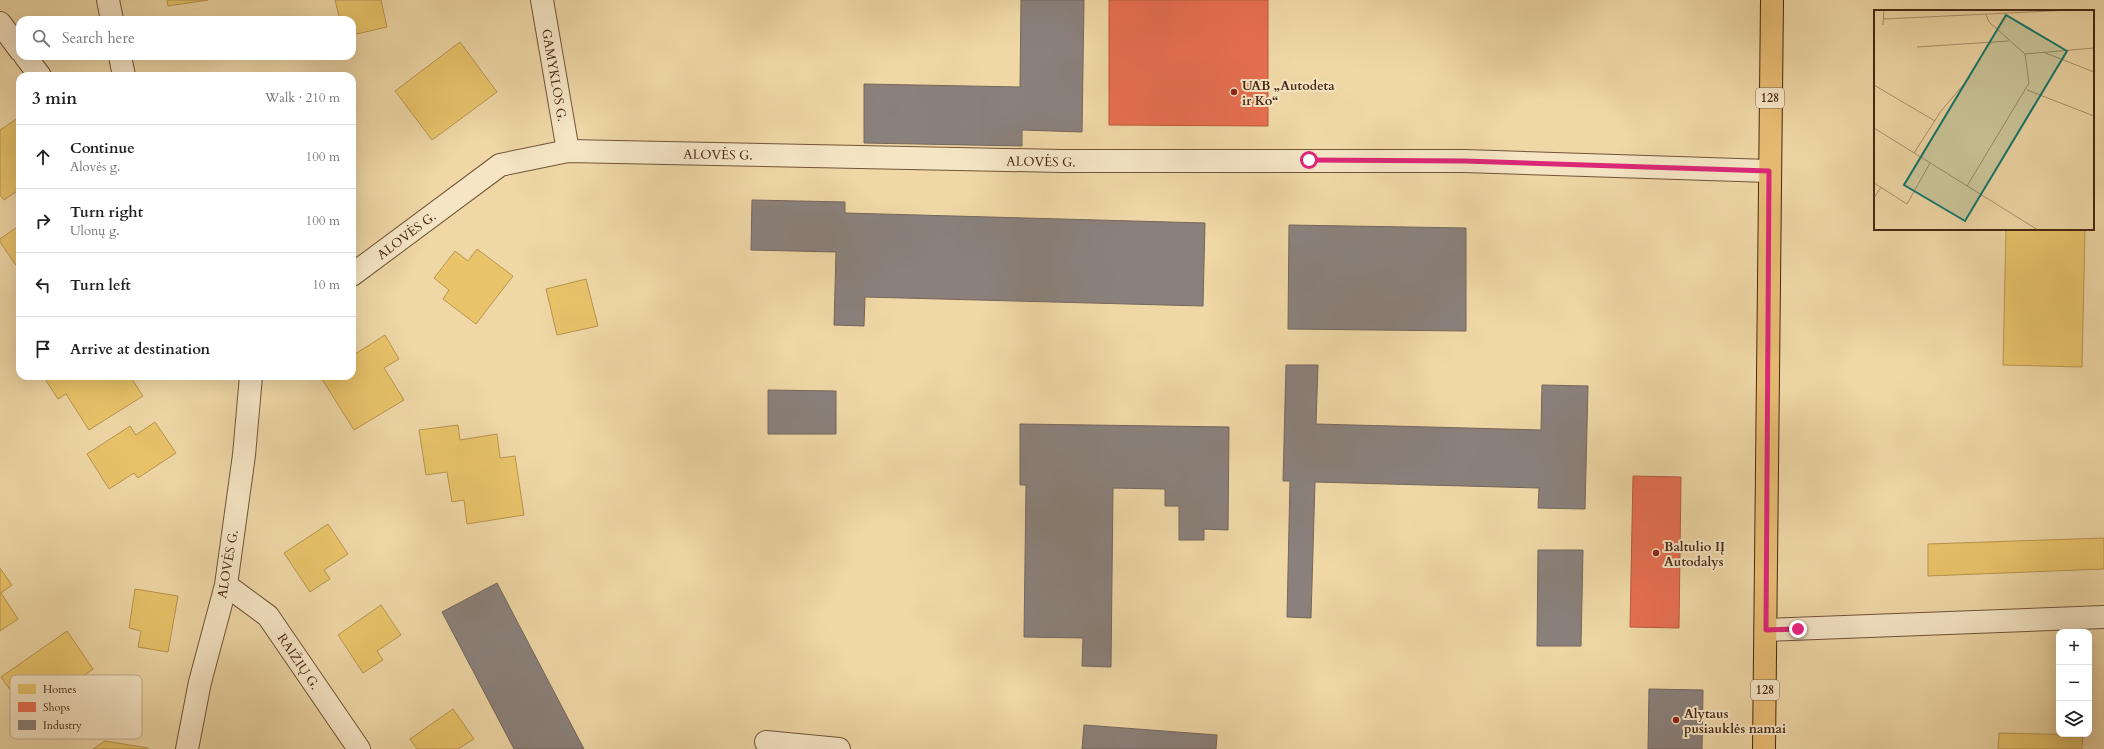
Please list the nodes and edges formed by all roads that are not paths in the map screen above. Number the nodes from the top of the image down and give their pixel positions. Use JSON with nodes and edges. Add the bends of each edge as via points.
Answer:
{"nodes":[{"id":1,"x":108,"y":0,"type":"edge"},
{"id":2,"x":542,"y":0,"type":"edge"},
{"id":3,"x":1772,"y":0,"type":"edge"},
{"id":4,"x":111,"y":16,"type":"edge"},
{"id":5,"x":0,"y":23,"type":"edge"},
{"id":6,"x":16,"y":45,"type":"edge"},
{"id":7,"x":28,"y":60,"type":"edge"},
{"id":8,"x":121,"y":60,"type":"edge"},
{"id":9,"x":37,"y":72,"type":"edge"},
{"id":10,"x":123,"y":72,"type":"edge"},
{"id":11,"x":568,"y":151,"type":"junction"},
{"id":12,"x":1769,"y":171,"type":"junction"},
{"id":13,"x":356,"y":272,"type":"edge"},
{"id":14,"x":251,"y":380,"type":"edge"},
{"id":15,"x":226,"y":585,"type":"junction"},
{"id":16,"x":2104,"y":617,"type":"edge"},
{"id":17,"x":1766,"y":630,"type":"junction"},
{"id":18,"x":766,"y":742,"type":"dead end"},
{"id":19,"x":187,"y":749,"type":"edge"},
{"id":20,"x":359,"y":749,"type":"edge"},
{"id":21,"x":839,"y":749,"type":"edge"},
{"id":22,"x":1764,"y":749,"type":"edge"}],
"edges":[{"from":1,"to":4,"type":"street"},
{"from":2,"to":11,"type":"street","name":"GAMYKLOS G."},
{"from":3,"to":12,"type":"main road","number":"128"},
{"from":5,"to":6,"type":"street"},
{"from":7,"to":9,"type":"street"},
{"from":8,"to":10,"type":"street"},
{"from":11,"to":12,"type":"street","name":"ALOVĖS G.","via":[[1061,161],[1359,159]]},
{"from":11,"to":13,"type":"street","name":"ALOVĖS G.","via":[[500,165]]},
{"from":12,"to":17,"type":"main road","number":"128"},
{"from":14,"to":15,"type":"street","name":"ALOVĖS G.","via":[[244,455]]},
{"from":15,"to":19,"type":"street","name":"ALOVĖS G.","via":[[200,682]]},
{"from":15,"to":20,"type":"street","name":"RAIŽIŲ G.","via":[[268,616]]},
{"from":16,"to":17,"type":"street"},
{"from":17,"to":22,"type":"main road","number":"128"},
{"from":18,"to":21,"type":"street"}]}
